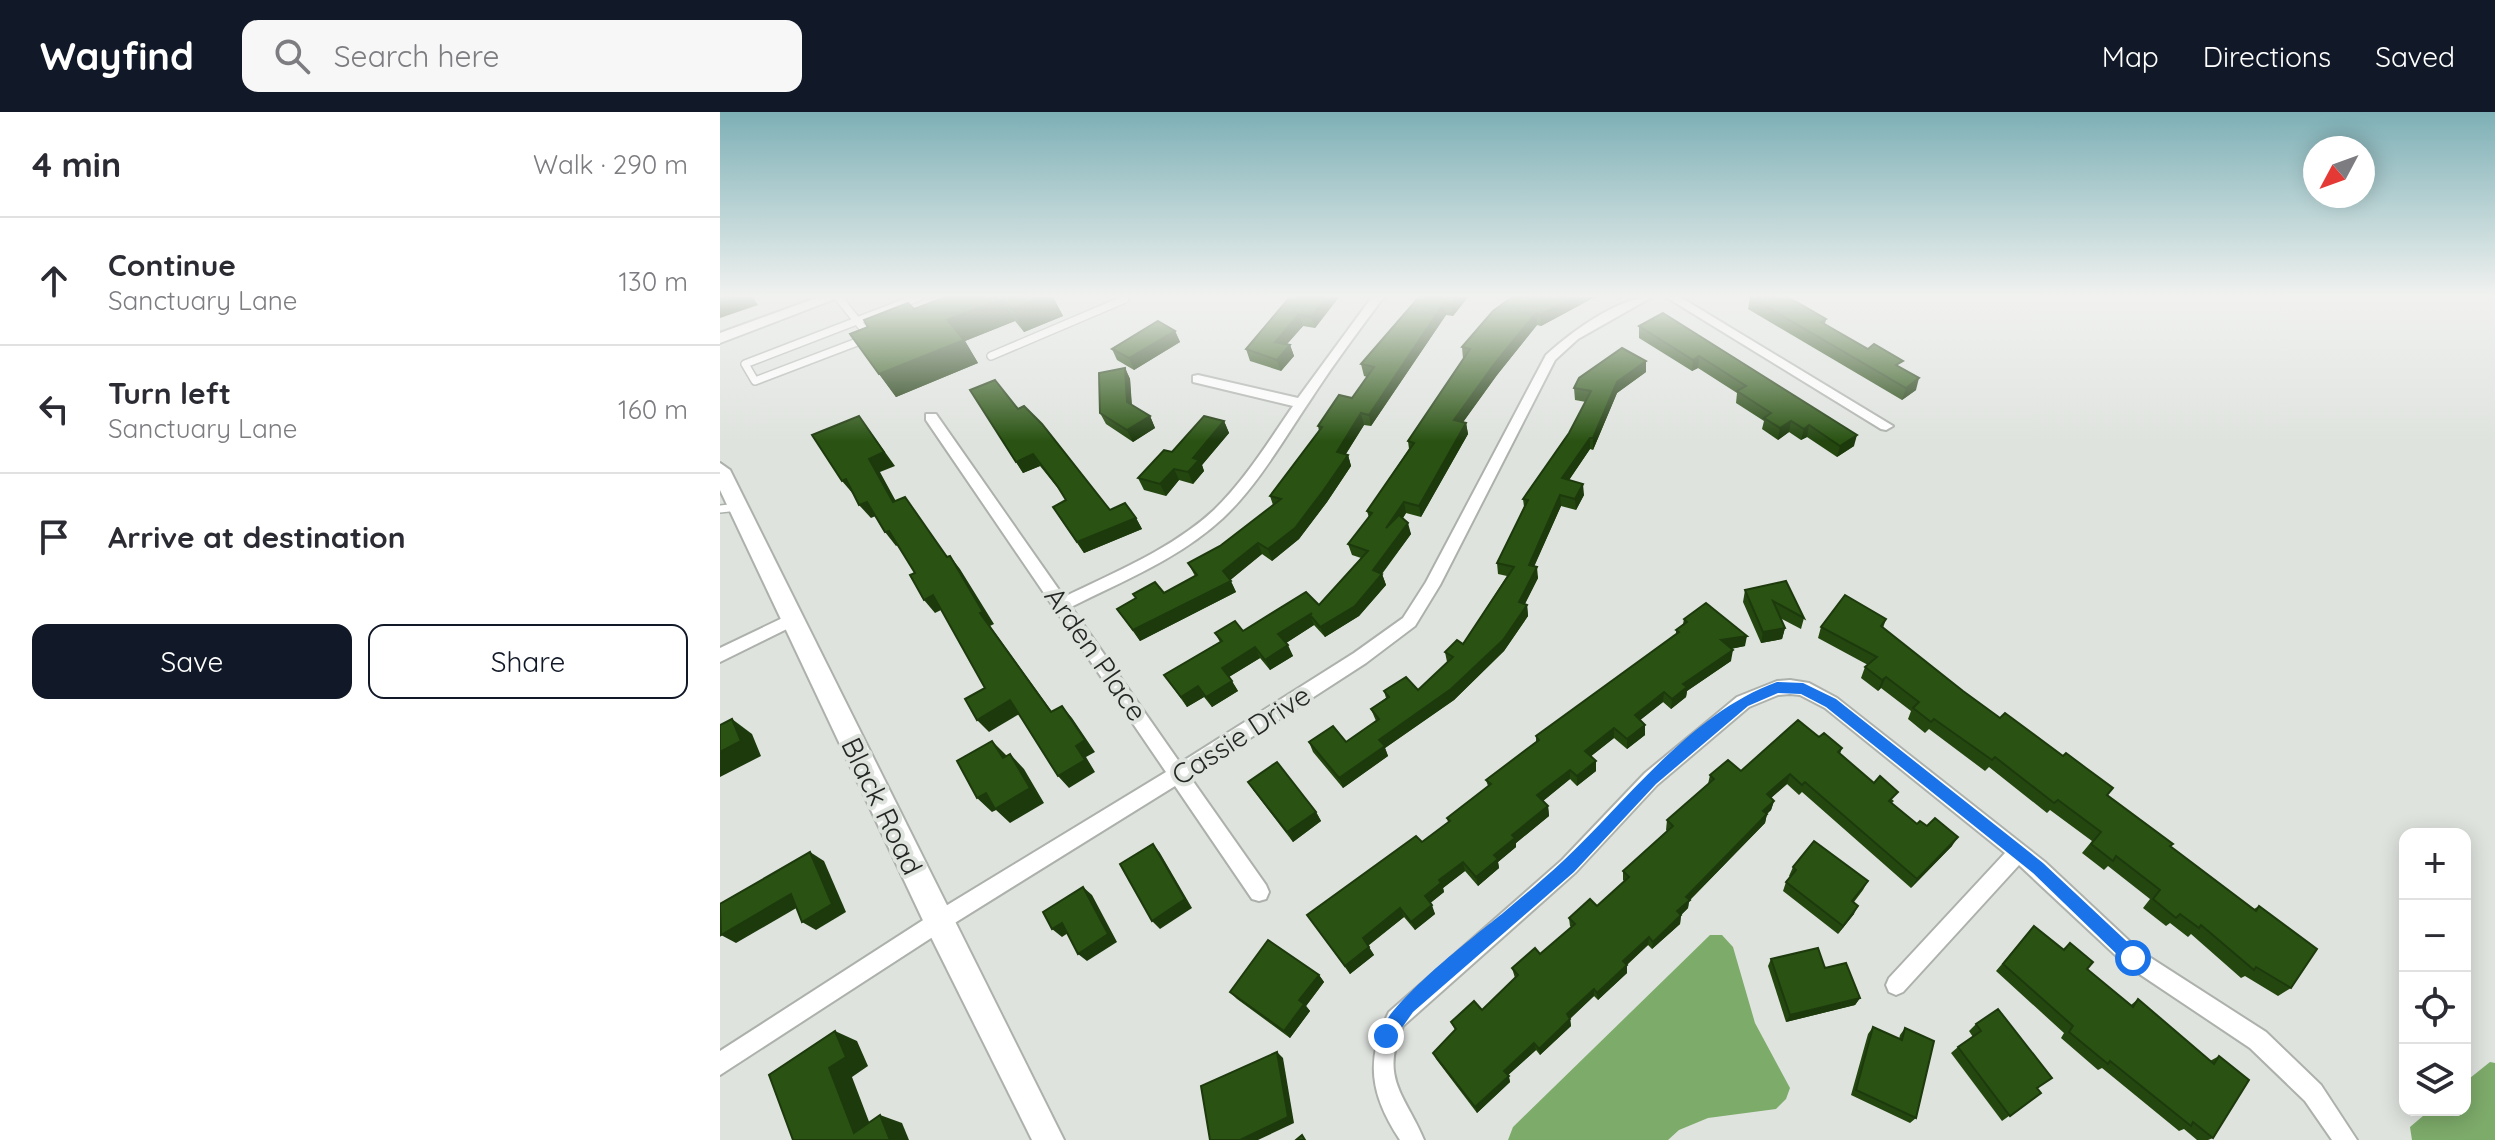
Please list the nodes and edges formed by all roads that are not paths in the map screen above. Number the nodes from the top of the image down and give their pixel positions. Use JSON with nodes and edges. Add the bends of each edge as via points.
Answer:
{"nodes":[{"id":1,"x":795,"y":345,"type":"edge"},
{"id":2,"x":849,"y":345,"type":"edge"},
{"id":3,"x":1017,"y":345,"type":"edge"},
{"id":4,"x":1342,"y":345,"type":"edge"},
{"id":5,"x":1564,"y":345,"type":"edge"},
{"id":6,"x":1752,"y":345,"type":"edge"},
{"id":7,"x":991,"y":356,"type":"dead end"},
{"id":8,"x":1198,"y":379,"type":"dead end"},
{"id":9,"x":1299,"y":403,"type":"junction"},
{"id":10,"x":931,"y":417,"type":"dead end"},
{"id":11,"x":1886,"y":426,"type":"dead end"},
{"id":12,"x":721,"y":477,"type":"edge"},
{"id":13,"x":729,"y":508,"type":"edge"},
{"id":14,"x":1062,"y":605,"type":"junction"},
{"id":15,"x":793,"y":619,"type":"junction"},
{"id":16,"x":720,"y":655,"type":"edge"},
{"id":17,"x":1179,"y":774,"type":"junction"},
{"id":18,"x":2018,"y":852,"type":"junction"},
{"id":19,"x":1259,"y":892,"type":"dead end"},
{"id":20,"x":938,"y":922,"type":"junction"},
{"id":21,"x":1896,"y":985,"type":"dead end"},
{"id":22,"x":720,"y":1064,"type":"edge"},
{"id":23,"x":1048,"y":1140,"type":"edge"},
{"id":24,"x":1413,"y":1140,"type":"edge"},
{"id":25,"x":2346,"y":1140,"type":"edge"}],
"edges":[{"from":1,"to":2,"type":"lane","via":[[745,364],[755,381]]},
{"from":3,"to":7,"type":"lane"},
{"from":4,"to":9,"type":"street"},
{"from":5,"to":17,"type":"street","name":"Cassie Drive","via":[[1550,358],[1409,622]]},
{"from":6,"to":11,"type":"street"},
{"from":8,"to":9,"type":"street"},
{"from":9,"to":14,"type":"street","via":[[1235,496],[1195,532]]},
{"from":10,"to":14,"type":"street","name":"Arden Place"},
{"from":12,"to":13,"type":"main road","name":"Black Road"},
{"from":13,"to":15,"type":"main road","name":"Black Road"},
{"from":14,"to":17,"type":"street","name":"Arden Place"},
{"from":15,"to":16,"type":"street"},
{"from":15,"to":20,"type":"main road","name":"Black Road"},
{"from":17,"to":19,"type":"street","name":"Arden Place"},
{"from":17,"to":20,"type":"street","name":"Cassie Drive"},
{"from":18,"to":21,"type":"street"},
{"from":18,"to":24,"type":"street","via":[[1831,703],[1803,688],[1777,688],[1743,702],[1651,779],[1569,866],[1407,1006],[1386,1036],[1382,1055],[1385,1091]]},
{"from":18,"to":25,"type":"street","via":[[2133,958],[2258,1040],[2313,1093]]},
{"from":20,"to":22,"type":"street","name":"Cassie Drive"},
{"from":20,"to":23,"type":"main road","name":"Black Road"}]}
